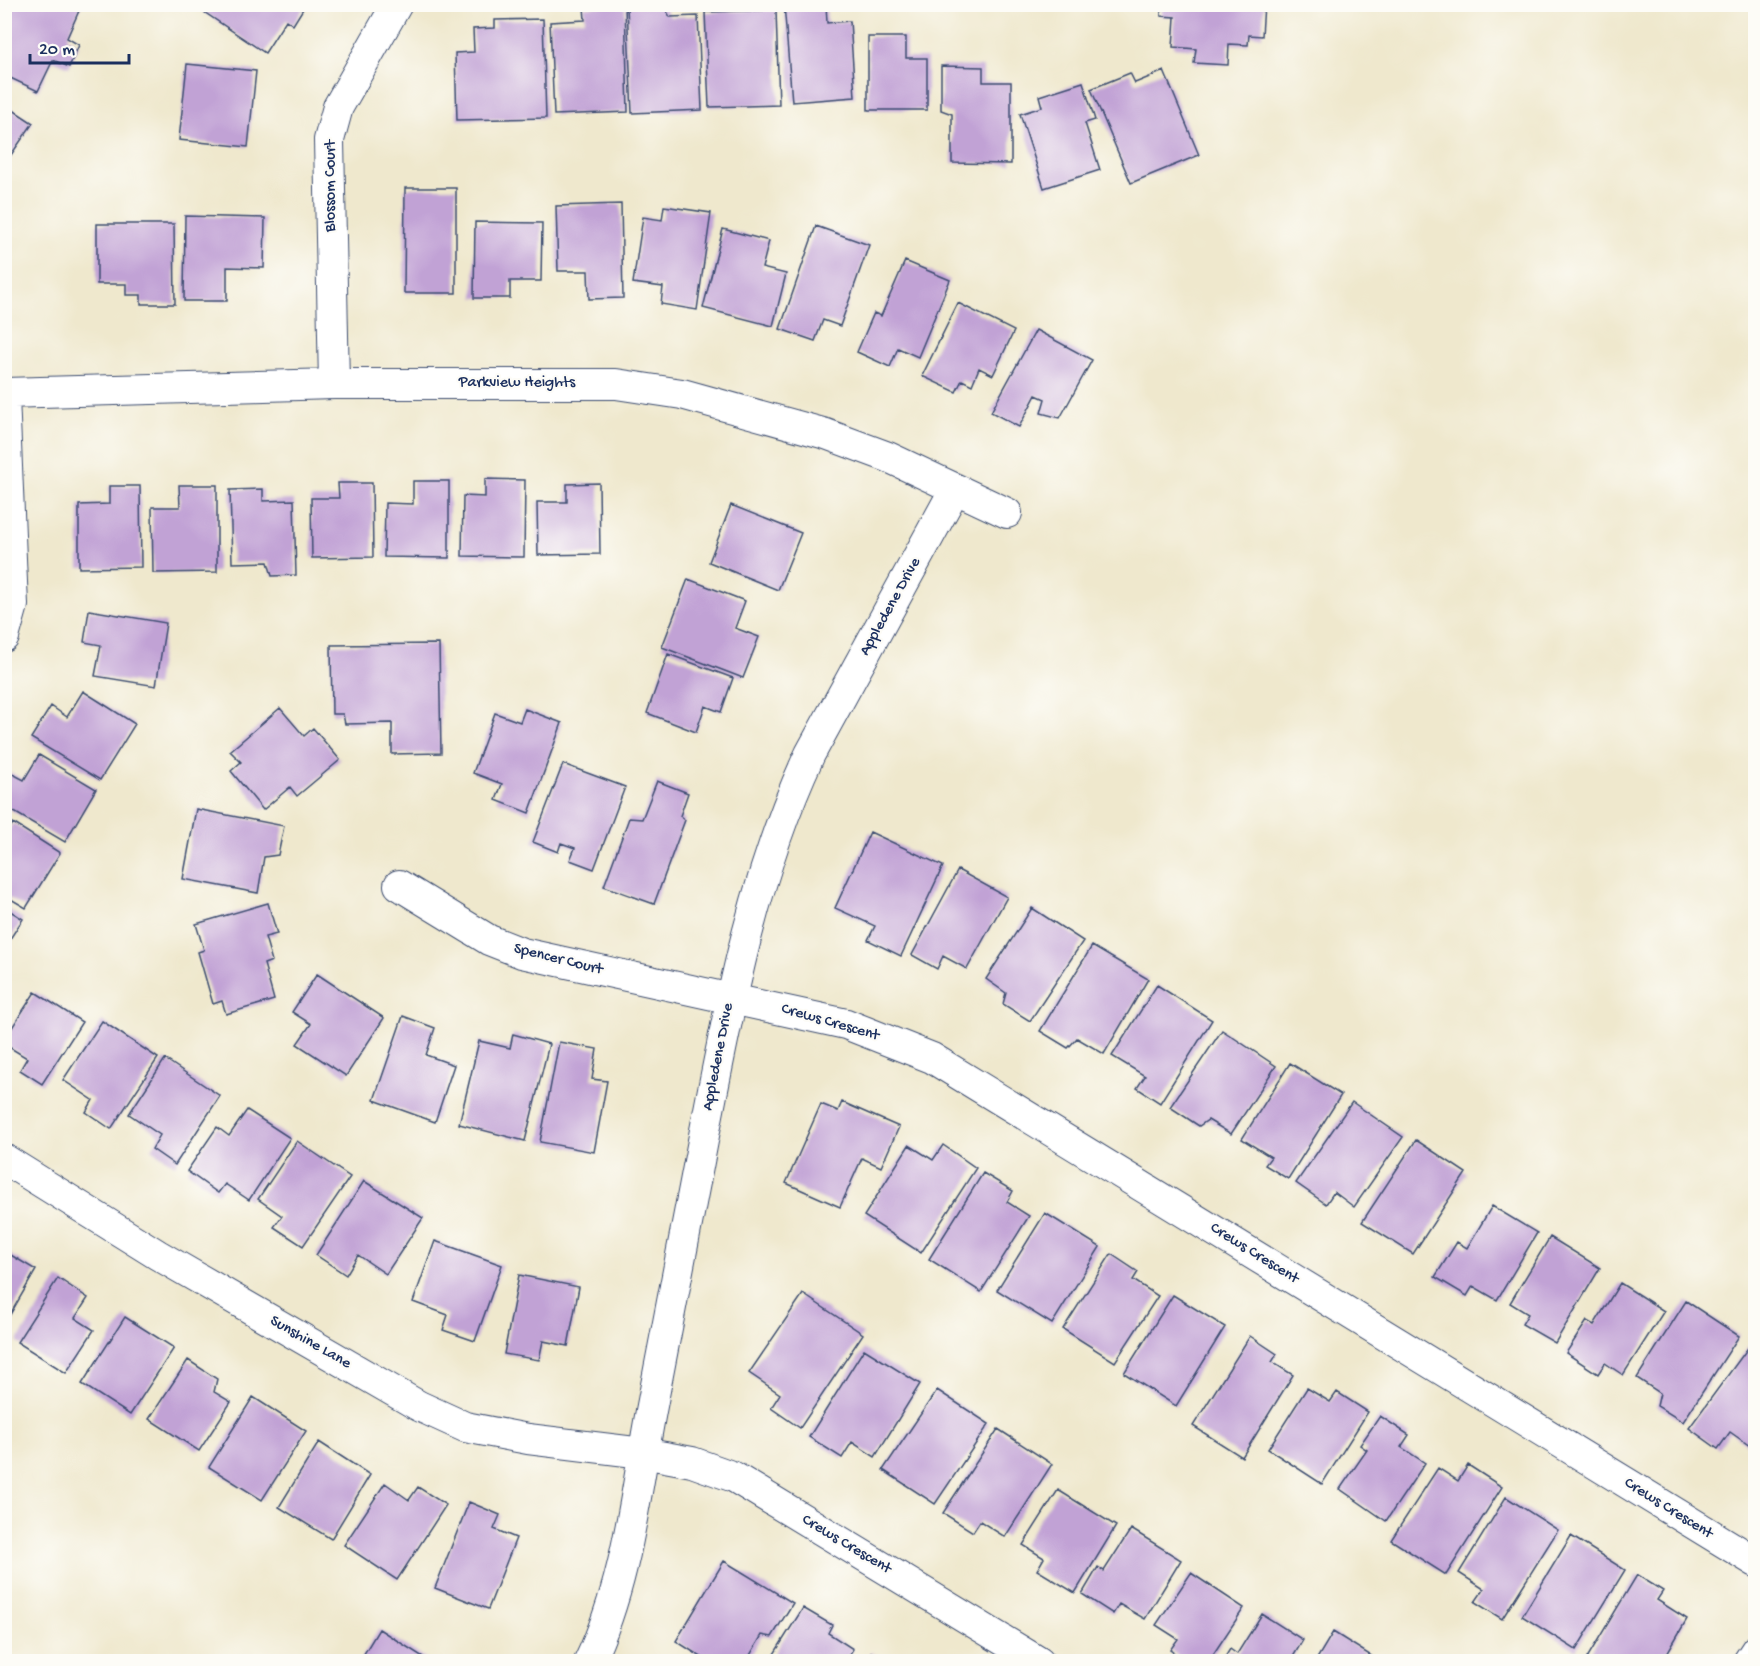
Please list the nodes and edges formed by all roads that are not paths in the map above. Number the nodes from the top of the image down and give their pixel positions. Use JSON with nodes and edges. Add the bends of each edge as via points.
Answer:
{"nodes":[{"id":1,"x":397,"y":4,"type":"edge"},
{"id":2,"x":334,"y":384,"type":"junction"},
{"id":3,"x":4,"y":395,"type":"edge"},
{"id":4,"x":955,"y":489,"type":"junction"},
{"id":5,"x":1007,"y":513,"type":"dead end"},
{"id":6,"x":4,"y":637,"type":"edge"},
{"id":7,"x":399,"y":885,"type":"dead end"},
{"id":8,"x":730,"y":998,"type":"junction"},
{"id":9,"x":4,"y":1159,"type":"edge"},
{"id":10,"x":643,"y":1453,"type":"junction"},
{"id":11,"x":1755,"y":1562,"type":"edge"},
{"id":12,"x":1755,"y":1650,"type":"edge"},
{"id":13,"x":589,"y":1662,"type":"edge"},
{"id":14,"x":1038,"y":1662,"type":"edge"},
{"id":15,"x":1748,"y":1662,"type":"edge"}],
"edges":[{"from":1,"to":2,"type":"street","name":"Blossom Court","via":[[338,107],[329,140]]},
{"from":2,"to":3,"type":"street","name":"Parkview Heights"},
{"from":2,"to":4,"type":"street","name":"Parkview Heights","via":[[616,384],[682,394],[826,434],[888,457]]},
{"from":3,"to":6,"type":"street","via":[[13,605]]},
{"from":4,"to":5,"type":"street","name":"Parkview Heights"},
{"from":4,"to":8,"type":"street","name":"Appledene Drive","via":[[789,799]]},
{"from":7,"to":8,"type":"street","name":"Spencer Court","via":[[489,940],[522,953]]},
{"from":8,"to":10,"type":"street","name":"Appledene Drive"},
{"from":8,"to":11,"type":"street","name":"Crews Crescent","via":[[846,1024],[932,1058]]},
{"from":9,"to":10,"type":"street","name":"Sunshine Lane","via":[[419,1406],[465,1427]]},
{"from":10,"to":13,"type":"street","name":"Appledene Drive","via":[[624,1566]]},
{"from":10,"to":14,"type":"street","name":"Crews Crescent","via":[[692,1462],[734,1477]]},
{"from":12,"to":15,"type":"street"}]}
